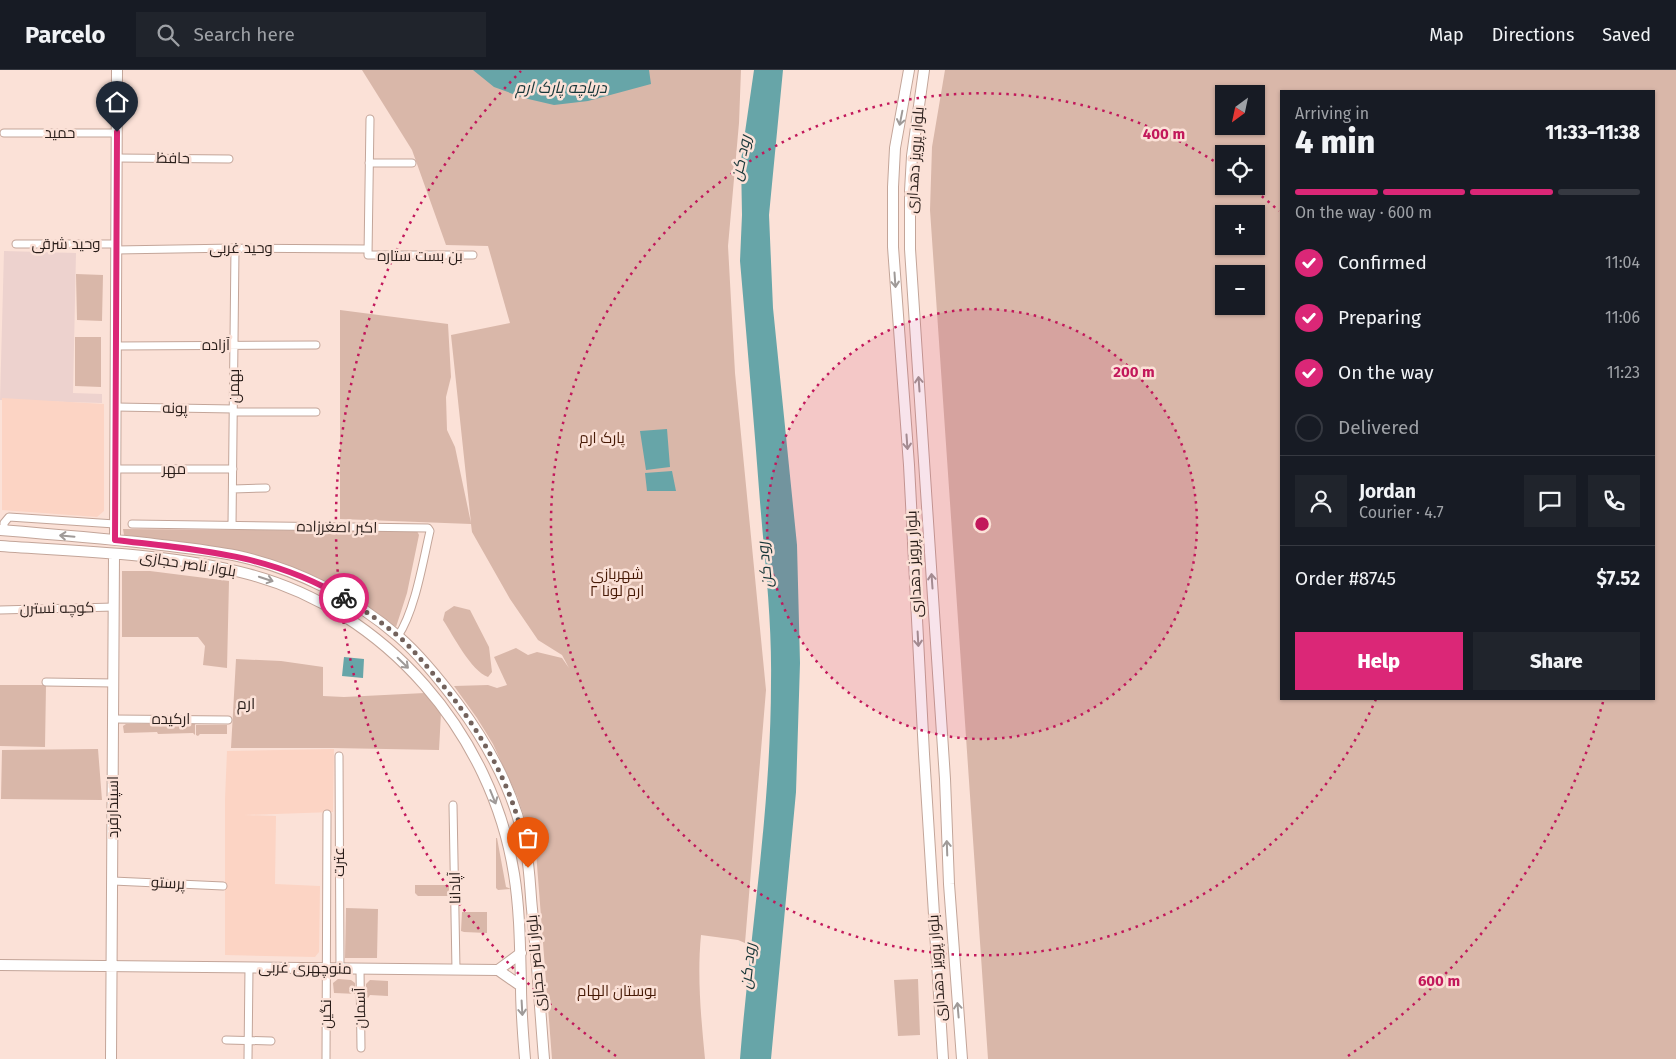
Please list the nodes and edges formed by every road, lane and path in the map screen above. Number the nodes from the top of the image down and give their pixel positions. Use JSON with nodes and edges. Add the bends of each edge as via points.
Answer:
{"nodes":[{"id":1,"x":117,"y":70,"type":"edge"},
{"id":2,"x":909,"y":70,"type":"edge"},
{"id":3,"x":924,"y":70,"type":"edge"},
{"id":4,"x":370,"y":118,"type":"dead end"},
{"id":5,"x":4,"y":132,"type":"dead end"},
{"id":6,"x":117,"y":132,"type":"junction"},
{"id":7,"x":116,"y":158,"type":"junction"},
{"id":8,"x":229,"y":159,"type":"dead end"},
{"id":9,"x":369,"y":163,"type":"junction"},
{"id":10,"x":412,"y":163,"type":"dead end"},
{"id":11,"x":16,"y":244,"type":"dead end"},
{"id":12,"x":116,"y":247,"type":"junction"},
{"id":13,"x":235,"y":248,"type":"junction"},
{"id":14,"x":367,"y":252,"type":"junction"},
{"id":15,"x":473,"y":255,"type":"dead end"},
{"id":16,"x":316,"y":344,"type":"dead end"},
{"id":17,"x":234,"y":345,"type":"junction"},
{"id":18,"x":116,"y":346,"type":"junction"},
{"id":19,"x":116,"y":407,"type":"junction"},
{"id":20,"x":233,"y":411,"type":"junction"},
{"id":21,"x":316,"y":412,"type":"dead end"},
{"id":22,"x":116,"y":468,"type":"junction"},
{"id":23,"x":233,"y":469,"type":"junction"},
{"id":24,"x":233,"y":488,"type":"junction"},
{"id":25,"x":266,"y":488,"type":"dead end"},
{"id":26,"x":115,"y":524,"type":"junction"},
{"id":27,"x":132,"y":524,"type":"dead end"},
{"id":28,"x":232,"y":525,"type":"junction"},
{"id":29,"x":2,"y":530,"type":"edge"},
{"id":30,"x":115,"y":540,"type":"junction"},
{"id":31,"x":0,"y":546,"type":"edge"},
{"id":32,"x":114,"y":554,"type":"junction"},
{"id":33,"x":114,"y":607,"type":"junction"},
{"id":34,"x":0,"y":610,"type":"edge"},
{"id":35,"x":398,"y":636,"type":"junction"},
{"id":36,"x":46,"y":682,"type":"dead end"},
{"id":37,"x":114,"y":683,"type":"junction"},
{"id":38,"x":114,"y":719,"type":"junction"},
{"id":39,"x":228,"y":720,"type":"dead end"},
{"id":40,"x":339,"y":756,"type":"dead end"},
{"id":41,"x":454,"y":805,"type":"dead end"},
{"id":42,"x":327,"y":814,"type":"dead end"},
{"id":43,"x":113,"y":881,"type":"junction"},
{"id":44,"x":223,"y":886,"type":"dead end"},
{"id":45,"x":521,"y":953,"type":"junction"},
{"id":46,"x":0,"y":965,"type":"edge"},
{"id":47,"x":112,"y":966,"type":"junction"},
{"id":48,"x":249,"y":968,"type":"junction"},
{"id":49,"x":326,"y":968,"type":"junction"},
{"id":50,"x":340,"y":968,"type":"junction"},
{"id":51,"x":360,"y":969,"type":"junction"},
{"id":52,"x":456,"y":970,"type":"junction"},
{"id":53,"x":498,"y":970,"type":"junction"},
{"id":54,"x":521,"y":986,"type":"junction"},
{"id":55,"x":226,"y":1040,"type":"dead end"},
{"id":56,"x":248,"y":1041,"type":"junction"},
{"id":57,"x":271,"y":1041,"type":"dead end"},
{"id":58,"x":361,"y":1048,"type":"dead end"},
{"id":59,"x":111,"y":1059,"type":"edge"},
{"id":60,"x":248,"y":1059,"type":"edge"},
{"id":61,"x":326,"y":1059,"type":"edge"},
{"id":62,"x":525,"y":1059,"type":"edge"},
{"id":63,"x":544,"y":1059,"type":"edge"},
{"id":64,"x":943,"y":1059,"type":"edge"},
{"id":65,"x":962,"y":1059,"type":"edge"}],
"edges":[{"from":1,"to":6,"type":"main road"},
{"from":2,"to":64,"type":"main road","name":"بلوار پرویز دهداری","one_way":true,"via":[[895,148],[893,247],[909,465]]},
{"from":65,"to":3,"type":"main road","name":"بلوار پرویز دهداری","one_way":true,"via":[[910,249],[912,156]]},
{"from":4,"to":9,"type":"street"},
{"from":5,"to":6,"type":"street","name":"حمید"},
{"from":6,"to":7,"type":"main road"},
{"from":7,"to":8,"type":"street","name":"حافظ"},
{"from":7,"to":12,"type":"main road"},
{"from":9,"to":10,"type":"street"},
{"from":9,"to":14,"type":"street"},
{"from":11,"to":12,"type":"street","name":"وحید شرقی"},
{"from":12,"to":13,"type":"street","name":"وحید غربی"},
{"from":12,"to":18,"type":"main road"},
{"from":13,"to":14,"type":"street","name":"وحید غربی"},
{"from":13,"to":17,"type":"street","name":"بهمن"},
{"from":14,"to":15,"type":"street","name":"بن بست ستاره"},
{"from":16,"to":17,"type":"street","name":"آزاده"},
{"from":17,"to":18,"type":"street","name":"آزاده"},
{"from":17,"to":20,"type":"street","name":"بهمن"},
{"from":18,"to":19,"type":"main road"},
{"from":19,"to":20,"type":"street","name":"پونه"},
{"from":19,"to":22,"type":"main road"},
{"from":20,"to":21,"type":"street","name":"پونه"},
{"from":20,"to":23,"type":"street","name":"بهمن"},
{"from":22,"to":23,"type":"street","name":"مهر"},
{"from":22,"to":26,"type":"main road"},
{"from":23,"to":24,"type":"street","name":"بهمن"},
{"from":24,"to":25,"type":"street"},
{"from":24,"to":28,"type":"street","name":"بهمن"},
{"from":26,"to":29,"type":"street","via":[[9,517]]},
{"from":26,"to":30,"type":"main road"},
{"from":27,"to":28,"type":"street","name":"اکبر اصغرزاده"},
{"from":28,"to":35,"type":"street","name":"اکبر اصغرزاده","via":[[429,529],[412,603]]},
{"from":30,"to":29,"type":"main road","name":"بلوار ناصر حجازی","one_way":true},
{"from":30,"to":35,"type":"main road","name":"بلوار ناصر حجازی","via":[[210,551],[272,566],[333,592]]},
{"from":31,"to":32,"type":"main road","name":"بلوار ناصر حجازی"},
{"from":32,"to":33,"type":"main road","name":"اسپندارفرد"},
{"from":32,"to":45,"type":"main road","name":"بلوار ناصر حجازی","one_way":true,"via":[[216,566],[280,584],[340,614],[403,662],[443,707],[477,760],[494,800],[514,874]]},
{"from":33,"to":34,"type":"street","name":"کوچه نسترن"},
{"from":33,"to":37,"type":"main road","name":"اسپندارفرد"},
{"from":35,"to":63,"type":"main road","name":"بلوار ناصر حجازی","via":[[443,684],[473,724],[509,793],[526,850]]},
{"from":36,"to":37,"type":"street"},
{"from":37,"to":38,"type":"main road","name":"اسپندارفرد"},
{"from":38,"to":39,"type":"street","name":"ارکیده"},
{"from":38,"to":43,"type":"main road","name":"اسپندارفرد"},
{"from":40,"to":50,"type":"street","name":"عترت"},
{"from":41,"to":52,"type":"street","name":"آپادانا"},
{"from":42,"to":49,"type":"street","name":"نگین"},
{"from":43,"to":44,"type":"street","name":"پرستو"},
{"from":43,"to":47,"type":"main road","name":"اسپندارفرد"},
{"from":45,"to":53,"type":"main road"},
{"from":45,"to":54,"type":"main road","name":"بلوار ناصر حجازی"},
{"from":46,"to":47,"type":"main road","name":"منوچهری غربی"},
{"from":47,"to":48,"type":"main road","name":"منوچهری غربی"},
{"from":47,"to":59,"type":"main road","name":"اسپندارفرد"},
{"from":48,"to":49,"type":"main road","name":"منوچهری غربی"},
{"from":48,"to":56,"type":"street"},
{"from":49,"to":50,"type":"main road","name":"منوچهری غربی"},
{"from":49,"to":61,"type":"street","name":"نگین"},
{"from":50,"to":51,"type":"main road","name":"منوچهری غربی"},
{"from":51,"to":52,"type":"main road","name":"منوچهری غربی"},
{"from":51,"to":58,"type":"street","name":"آسمان"},
{"from":52,"to":53,"type":"main road","name":"منوچهری غربی"},
{"from":53,"to":54,"type":"main road"},
{"from":54,"to":62,"type":"main road","name":"بلوار ناصر حجازی","one_way":true},
{"from":55,"to":56,"type":"street"},
{"from":56,"to":57,"type":"street"},
{"from":56,"to":60,"type":"street"}]}
